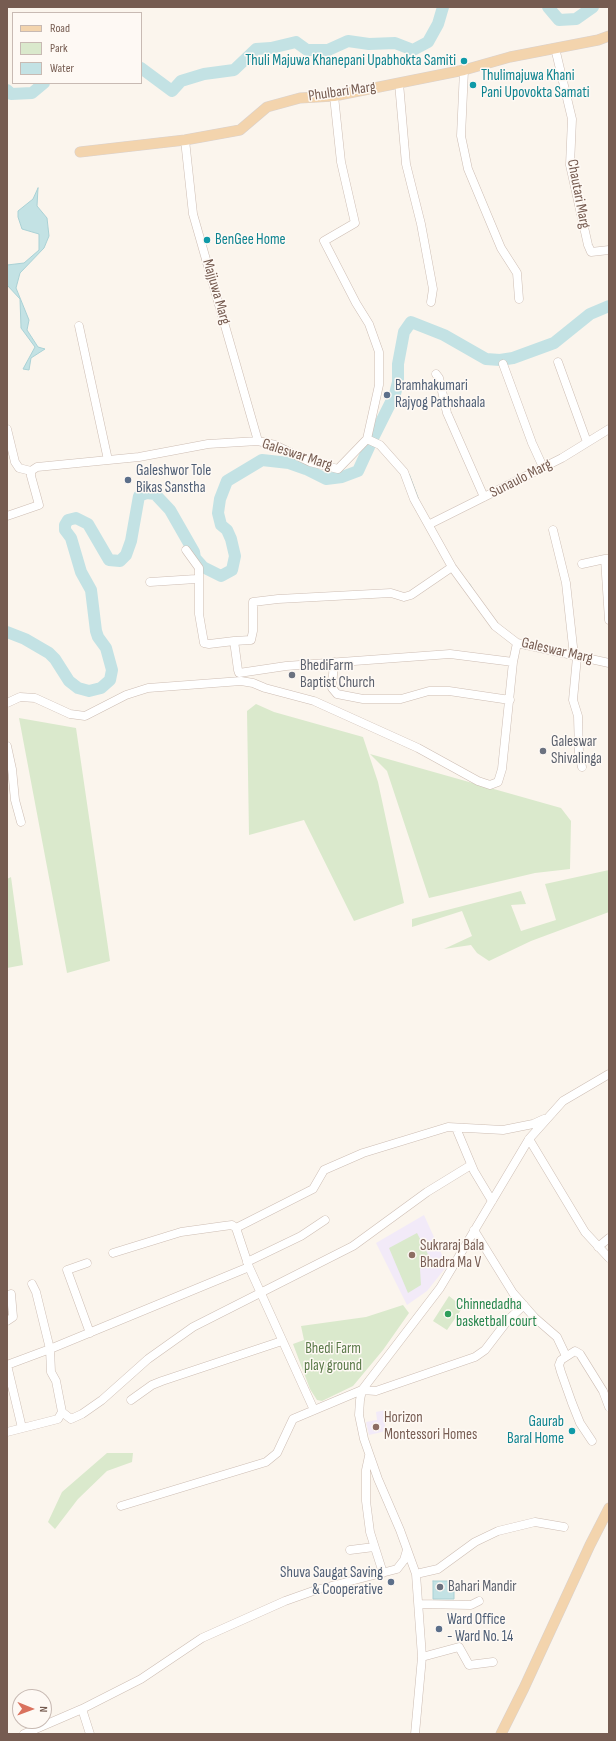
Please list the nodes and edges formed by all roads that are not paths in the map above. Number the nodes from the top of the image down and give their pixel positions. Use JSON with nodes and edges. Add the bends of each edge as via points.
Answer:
{"nodes":[{"id":1,"x":609,"y":36,"type":"edge"},
{"id":2,"x":555,"y":48,"type":"junction"},
{"id":3,"x":464,"y":70,"type":"junction"},
{"id":4,"x":399,"y":83,"type":"junction"},
{"id":5,"x":334,"y":96,"type":"junction"},
{"id":6,"x":185,"y":140,"type":"junction"},
{"id":7,"x":80,"y":152,"type":"dead end"},
{"id":8,"x":609,"y":250,"type":"edge"},
{"id":9,"x":519,"y":299,"type":"dead end"},
{"id":10,"x":431,"y":302,"type":"dead end"},
{"id":11,"x":79,"y":326,"type":"dead end"},
{"id":12,"x":558,"y":362,"type":"dead end"},
{"id":13,"x":503,"y":364,"type":"dead end"},
{"id":14,"x":436,"y":374,"type":"dead end"},
{"id":15,"x":7,"y":429,"type":"edge"},
{"id":16,"x":609,"y":429,"type":"edge"},
{"id":17,"x":367,"y":439,"type":"junction"},
{"id":18,"x":258,"y":441,"type":"junction"},
{"id":19,"x":587,"y":442,"type":"junction"},
{"id":20,"x":108,"y":460,"type":"junction"},
{"id":21,"x":543,"y":467,"type":"junction"},
{"id":22,"x":32,"y":471,"type":"junction"},
{"id":23,"x":484,"y":497,"type":"junction"},
{"id":24,"x":7,"y":516,"type":"edge"},
{"id":25,"x":430,"y":524,"type":"junction"},
{"id":26,"x":553,"y":530,"type":"dead end"},
{"id":27,"x":186,"y":550,"type":"dead end"},
{"id":28,"x":607,"y":559,"type":"edge"},
{"id":29,"x":582,"y":564,"type":"dead end"},
{"id":30,"x":452,"y":566,"type":"junction"},
{"id":31,"x":199,"y":577,"type":"junction"},
{"id":32,"x":150,"y":582,"type":"dead end"},
{"id":33,"x":609,"y":620,"type":"edge"},
{"id":34,"x":234,"y":641,"type":"junction"},
{"id":35,"x":517,"y":643,"type":"junction"},
{"id":36,"x":575,"y":657,"type":"junction"},
{"id":37,"x":334,"y":662,"type":"junction"},
{"id":38,"x":513,"y":662,"type":"junction"},
{"id":39,"x":609,"y":663,"type":"edge"},
{"id":40,"x":510,"y":700,"type":"junction"},
{"id":41,"x":7,"y":703,"type":"edge"},
{"id":42,"x":7,"y":746,"type":"edge"},
{"id":43,"x":582,"y":767,"type":"dead end"},
{"id":44,"x":22,"y":822,"type":"dead end"},
{"id":45,"x":609,"y":1074,"type":"edge"},
{"id":46,"x":547,"y":1118,"type":"junction"},
{"id":47,"x":456,"y":1128,"type":"junction"},
{"id":48,"x":529,"y":1139,"type":"junction"},
{"id":49,"x":471,"y":1165,"type":"junction"},
{"id":50,"x":492,"y":1201,"type":"junction"},
{"id":51,"x":325,"y":1220,"type":"dead end"},
{"id":52,"x":236,"y":1228,"type":"junction"},
{"id":53,"x":474,"y":1230,"type":"junction"},
{"id":54,"x":609,"y":1238,"type":"edge"},
{"id":55,"x":598,"y":1247,"type":"junction"},
{"id":56,"x":113,"y":1253,"type":"dead end"},
{"id":57,"x":609,"y":1258,"type":"edge"},
{"id":58,"x":87,"y":1263,"type":"dead end"},
{"id":59,"x":248,"y":1265,"type":"junction"},
{"id":60,"x":32,"y":1284,"type":"dead end"},
{"id":61,"x":260,"y":1293,"type":"junction"},
{"id":62,"x":11,"y":1294,"type":"dead end"},
{"id":63,"x":524,"y":1305,"type":"junction"},
{"id":64,"x":7,"y":1321,"type":"edge"},
{"id":65,"x":90,"y":1332,"type":"junction"},
{"id":66,"x":282,"y":1341,"type":"junction"},
{"id":67,"x":50,"y":1349,"type":"junction"},
{"id":68,"x":566,"y":1356,"type":"junction"},
{"id":69,"x":7,"y":1365,"type":"edge"},
{"id":70,"x":362,"y":1390,"type":"junction"},
{"id":71,"x":131,"y":1400,"type":"dead end"},
{"id":72,"x":609,"y":1407,"type":"edge"},
{"id":73,"x":314,"y":1410,"type":"junction"},
{"id":74,"x":62,"y":1412,"type":"junction"},
{"id":75,"x":22,"y":1428,"type":"junction"},
{"id":76,"x":7,"y":1432,"type":"edge"},
{"id":77,"x":592,"y":1441,"type":"dead end"},
{"id":78,"x":369,"y":1455,"type":"junction"},
{"id":79,"x":121,"y":1506,"type":"dead end"},
{"id":80,"x":609,"y":1508,"type":"edge"},
{"id":81,"x":564,"y":1527,"type":"dead end"},
{"id":82,"x":374,"y":1547,"type":"junction"},
{"id":83,"x":350,"y":1550,"type":"dead end"},
{"id":84,"x":407,"y":1550,"type":"junction"},
{"id":85,"x":383,"y":1573,"type":"junction"},
{"id":86,"x":416,"y":1574,"type":"junction"},
{"id":87,"x":479,"y":1601,"type":"dead end"},
{"id":88,"x":420,"y":1604,"type":"junction"},
{"id":89,"x":422,"y":1657,"type":"junction"},
{"id":90,"x":493,"y":1662,"type":"dead end"},
{"id":91,"x":82,"y":1709,"type":"junction"},
{"id":92,"x":24,"y":1734,"type":"edge"},
{"id":93,"x":90,"y":1734,"type":"edge"},
{"id":94,"x":415,"y":1734,"type":"edge"},
{"id":95,"x":501,"y":1734,"type":"edge"}],
"edges":[{"from":1,"to":2,"type":"main road","name":"Phulbari Marg"},
{"from":2,"to":3,"type":"main road","name":"Phulbari Marg"},
{"from":2,"to":8,"type":"street","name":"Chautari Marg","via":[[572,119],[570,165],[588,245],[591,252]]},
{"from":3,"to":4,"type":"main road","name":"Phulbari Marg"},
{"from":3,"to":9,"type":"street","via":[[461,136],[468,169],[501,248],[517,273]]},
{"from":4,"to":5,"type":"main road","name":"Phulbari Marg"},
{"from":4,"to":10,"type":"street","via":[[406,164],[433,289]]},
{"from":5,"to":6,"type":"main road","name":"Phulbari Marg","via":[[300,98],[267,107],[240,130]]},
{"from":5,"to":17,"type":"street","via":[[341,162],[355,223],[324,241],[369,324],[379,352],[379,385]]},
{"from":6,"to":7,"type":"main road","name":"Phulbari Marg"},
{"from":6,"to":18,"type":"street","name":"Majjuwa Marg","via":[[194,214]]},
{"from":11,"to":20,"type":"street"},
{"from":12,"to":19,"type":"street"},
{"from":13,"to":21,"type":"street"},
{"from":14,"to":23,"type":"street","via":[[447,412]]},
{"from":15,"to":22,"type":"street","via":[[15,462],[19,468]]},
{"from":16,"to":19,"type":"street","name":"Sunaulo Marg"},
{"from":17,"to":18,"type":"street","name":"Galeswar Marg","via":[[338,470],[310,462],[275,445]]},
{"from":17,"to":25,"type":"street","name":"Galeswar Marg","via":[[380,445],[404,472],[414,499]]},
{"from":18,"to":20,"type":"street","name":"Galeswar Marg","via":[[208,444]]},
{"from":19,"to":21,"type":"street","name":"Sunaulo Marg"},
{"from":20,"to":22,"type":"street","name":"Galeswar Marg","via":[[37,467]]},
{"from":21,"to":23,"type":"street","name":"Sunaulo Marg"},
{"from":22,"to":24,"type":"street","via":[[39,505]]},
{"from":23,"to":25,"type":"street","name":"Sunaulo Marg"},
{"from":25,"to":30,"type":"street","name":"Galeswar Marg"},
{"from":26,"to":36,"type":"street","via":[[566,583]]},
{"from":27,"to":31,"type":"street","via":[[200,568]]},
{"from":28,"to":29,"type":"street"},
{"from":28,"to":33,"type":"street"},
{"from":30,"to":34,"type":"street","via":[[411,595],[404,597],[383,593],[253,602],[254,631],[251,640]]},
{"from":30,"to":35,"type":"street","name":"Galeswar Marg","via":[[495,626]]},
{"from":31,"to":32,"type":"street"},
{"from":31,"to":34,"type":"street","via":[[199,614],[204,643]]},
{"from":34,"to":37,"type":"street","via":[[239,673]]},
{"from":35,"to":36,"type":"street","name":"Galeswar Marg"},
{"from":35,"to":38,"type":"street"},
{"from":36,"to":39,"type":"street","name":"Galeswar Marg"},
{"from":36,"to":43,"type":"street","via":[[573,700],[578,716]]},
{"from":37,"to":38,"type":"street","via":[[450,654]]},
{"from":37,"to":40,"type":"street","via":[[332,688],[337,694],[363,699],[401,699],[429,691],[449,691]]},
{"from":38,"to":40,"type":"street"},
{"from":40,"to":41,"type":"street","via":[[502,769],[498,782],[490,785],[424,751],[314,701],[253,683],[241,681],[148,688],[126,694],[85,716],[70,714],[35,698],[20,697]]},
{"from":42,"to":44,"type":"street","via":[[15,800]]},
{"from":45,"to":46,"type":"street","via":[[563,1101]]},
{"from":46,"to":47,"type":"street","via":[[503,1130]]},
{"from":46,"to":48,"type":"street"},
{"from":47,"to":49,"type":"street"},
{"from":47,"to":52,"type":"street","via":[[448,1128],[363,1153],[324,1170],[313,1189]]},
{"from":48,"to":50,"type":"street"},
{"from":48,"to":55,"type":"street","via":[[585,1232]]},
{"from":49,"to":50,"type":"street"},
{"from":49,"to":61,"type":"street","via":[[427,1192],[353,1246]]},
{"from":50,"to":53,"type":"street"},
{"from":51,"to":59,"type":"street"},
{"from":52,"to":56,"type":"street","via":[[232,1225],[181,1232]]},
{"from":52,"to":59,"type":"street"},
{"from":53,"to":63,"type":"street","via":[[513,1293]]},
{"from":53,"to":70,"type":"street","via":[[440,1288]]},
{"from":54,"to":55,"type":"street"},
{"from":55,"to":57,"type":"street"},
{"from":58,"to":65,"type":"street","via":[[67,1270]]},
{"from":59,"to":61,"type":"street"},
{"from":59,"to":65,"type":"street"},
{"from":60,"to":67,"type":"street"},
{"from":61,"to":66,"type":"street"},
{"from":61,"to":74,"type":"street","via":[[193,1327],[148,1359],[102,1400],[82,1414],[71,1419]]},
{"from":62,"to":64,"type":"street","via":[[13,1317]]},
{"from":63,"to":68,"type":"street","via":[[557,1337]]},
{"from":63,"to":70,"type":"street","via":[[508,1320],[485,1350],[475,1356],[376,1391]]},
{"from":65,"to":67,"type":"street"},
{"from":66,"to":71,"type":"street","via":[[162,1381]]},
{"from":66,"to":73,"type":"street"},
{"from":67,"to":69,"type":"street"},
{"from":67,"to":74,"type":"street","via":[[52,1372]]},
{"from":68,"to":72,"type":"street","via":[[576,1351],[580,1354],[603,1391]]},
{"from":68,"to":77,"type":"street","via":[[559,1365],[561,1372],[580,1422]]},
{"from":69,"to":75,"type":"street"},
{"from":70,"to":73,"type":"street"},
{"from":70,"to":78,"type":"street","via":[[359,1415]]},
{"from":73,"to":79,"type":"street","via":[[293,1419],[277,1453],[266,1462]]},
{"from":74,"to":75,"type":"street","via":[[58,1419]]},
{"from":75,"to":76,"type":"street"},
{"from":78,"to":82,"type":"street","via":[[366,1470],[366,1501]]},
{"from":78,"to":84,"type":"street"},
{"from":80,"to":95,"type":"main road"},
{"from":81,"to":86,"type":"street","via":[[535,1522],[498,1531],[475,1542],[438,1569]]},
{"from":82,"to":83,"type":"street"},
{"from":82,"to":85,"type":"street"},
{"from":84,"to":85,"type":"street","via":[[404,1560],[397,1569]]},
{"from":84,"to":86,"type":"street"},
{"from":85,"to":91,"type":"street","via":[[316,1590],[285,1601],[202,1638],[141,1679]]},
{"from":86,"to":88,"type":"street"},
{"from":87,"to":88,"type":"street","via":[[470,1605]]},
{"from":88,"to":89,"type":"street"},
{"from":89,"to":90,"type":"street","via":[[459,1647],[469,1665]]},
{"from":89,"to":94,"type":"street"},
{"from":91,"to":92,"type":"street"},
{"from":91,"to":93,"type":"street"}]}
